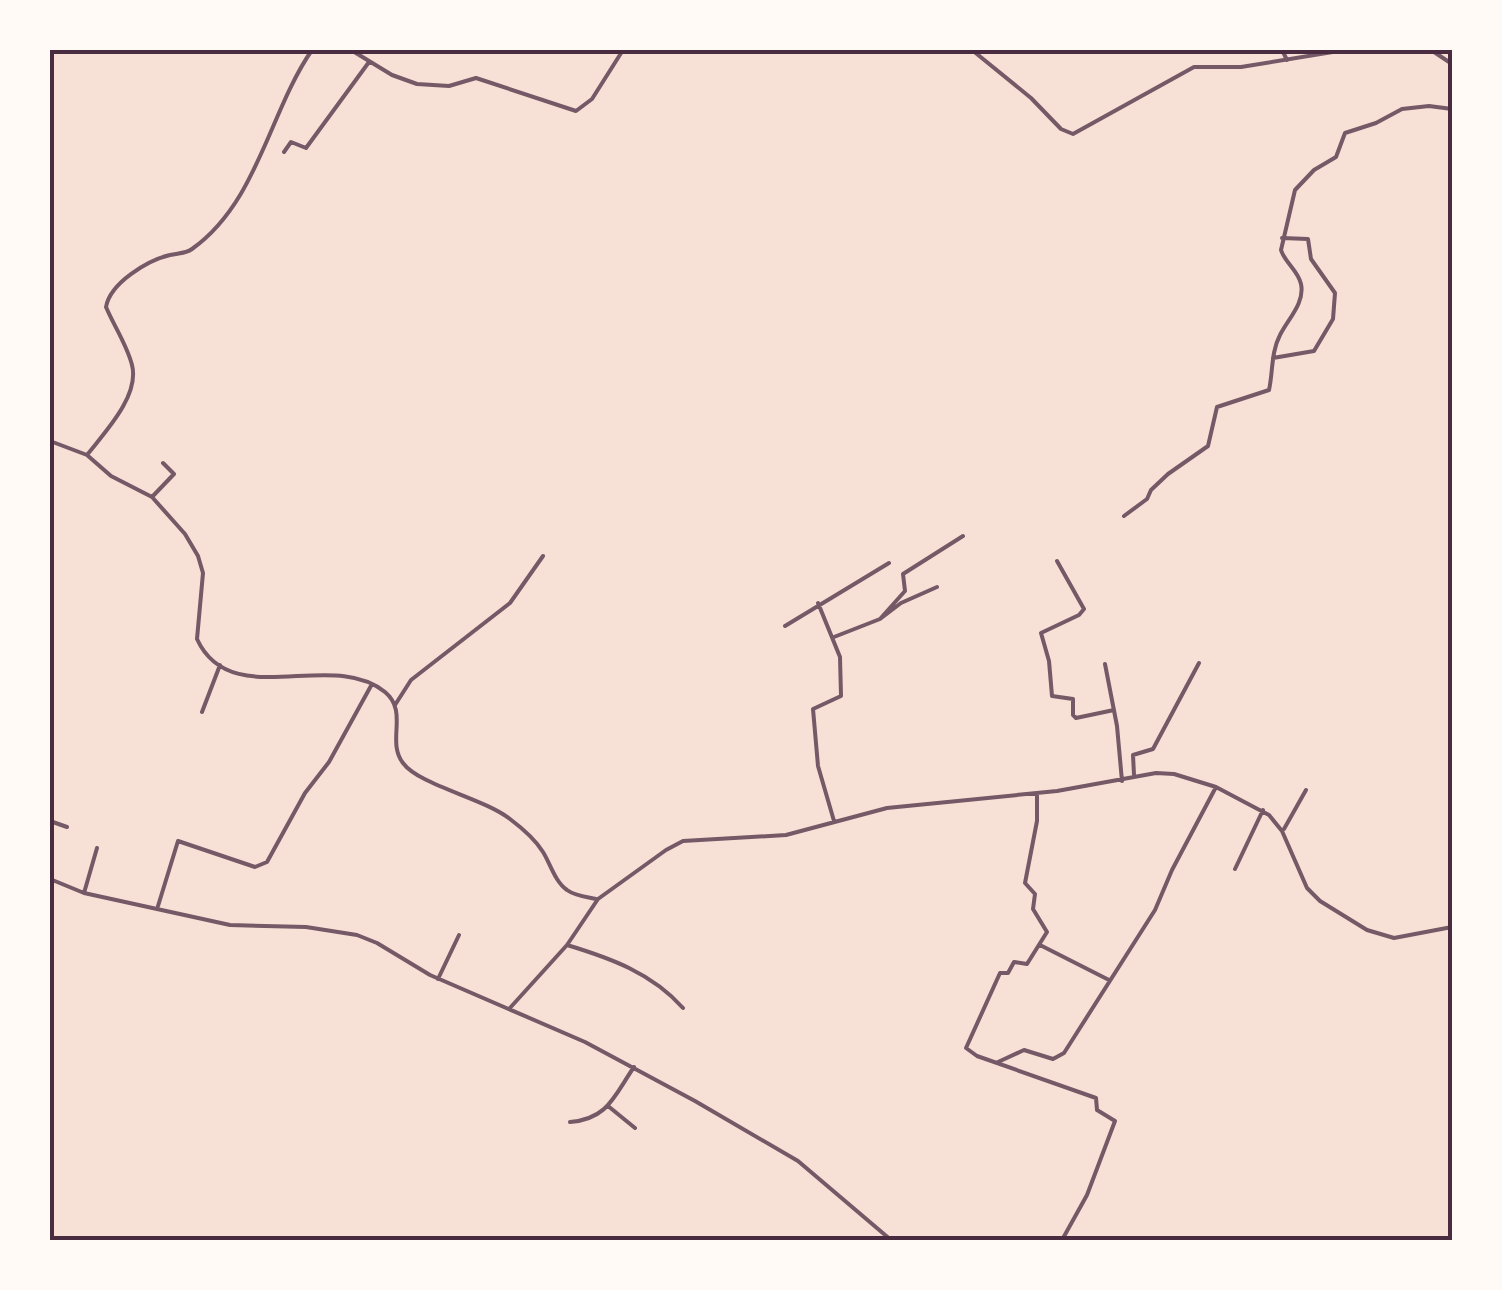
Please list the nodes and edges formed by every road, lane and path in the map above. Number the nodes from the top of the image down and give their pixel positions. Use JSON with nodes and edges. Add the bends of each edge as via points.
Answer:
{"nodes":[{"id":1,"x":312,"y":50,"type":"edge"},
{"id":2,"x":351,"y":50,"type":"edge"},
{"id":3,"x":623,"y":50,"type":"edge"},
{"id":4,"x":972,"y":50,"type":"edge"},
{"id":5,"x":1282,"y":50,"type":"edge"},
{"id":6,"x":1346,"y":50,"type":"edge"},
{"id":7,"x":1431,"y":50,"type":"edge"},
{"id":8,"x":1287,"y":60,"type":"junction"},
{"id":9,"x":369,"y":62,"type":"junction"},
{"id":10,"x":1452,"y":63,"type":"edge"},
{"id":11,"x":1452,"y":109,"type":"edge"},
{"id":12,"x":284,"y":152,"type":"dead end"},
{"id":13,"x":1282,"y":238,"type":"junction"},
{"id":14,"x":1273,"y":358,"type":"junction"},
{"id":15,"x":50,"y":441,"type":"edge"},
{"id":16,"x":87,"y":456,"type":"junction"},
{"id":17,"x":163,"y":462,"type":"dead end"},
{"id":18,"x":152,"y":497,"type":"junction"},
{"id":19,"x":1124,"y":516,"type":"dead end"},
{"id":20,"x":963,"y":536,"type":"dead end"},
{"id":21,"x":543,"y":556,"type":"dead end"},
{"id":22,"x":1057,"y":561,"type":"dead end"},
{"id":23,"x":889,"y":564,"type":"dead end"},
{"id":24,"x":937,"y":587,"type":"dead end"},
{"id":25,"x":818,"y":603,"type":"junction"},
{"id":26,"x":880,"y":618,"type":"junction"},
{"id":27,"x":786,"y":626,"type":"dead end"},
{"id":28,"x":834,"y":637,"type":"junction"},
{"id":29,"x":1199,"y":663,"type":"dead end"},
{"id":30,"x":1105,"y":664,"type":"dead end"},
{"id":31,"x":220,"y":666,"type":"junction"},
{"id":32,"x":372,"y":684,"type":"junction"},
{"id":33,"x":395,"y":706,"type":"junction"},
{"id":34,"x":1114,"y":710,"type":"junction"},
{"id":35,"x":202,"y":712,"type":"dead end"},
{"id":36,"x":1135,"y":776,"type":"junction"},
{"id":37,"x":1122,"y":781,"type":"junction"},
{"id":38,"x":1216,"y":787,"type":"junction"},
{"id":39,"x":1306,"y":790,"type":"dead end"},
{"id":40,"x":1037,"y":794,"type":"junction"},
{"id":41,"x":1263,"y":810,"type":"junction"},
{"id":42,"x":50,"y":821,"type":"edge"},
{"id":43,"x":834,"y":821,"type":"junction"},
{"id":44,"x":67,"y":827,"type":"dead end"},
{"id":45,"x":1282,"y":831,"type":"junction"},
{"id":46,"x":97,"y":848,"type":"dead end"},
{"id":47,"x":1235,"y":870,"type":"dead end"},
{"id":48,"x":50,"y":879,"type":"edge"},
{"id":49,"x":84,"y":894,"type":"junction"},
{"id":50,"x":598,"y":900,"type":"junction"},
{"id":51,"x":158,"y":907,"type":"junction"},
{"id":52,"x":1452,"y":927,"type":"edge"},
{"id":53,"x":460,"y":935,"type":"dead end"},
{"id":54,"x":566,"y":945,"type":"junction"},
{"id":55,"x":1040,"y":945,"type":"junction"},
{"id":56,"x":438,"y":979,"type":"junction"},
{"id":57,"x":1110,"y":980,"type":"junction"},
{"id":58,"x":683,"y":1008,"type":"dead end"},
{"id":59,"x":509,"y":1009,"type":"junction"},
{"id":60,"x":998,"y":1062,"type":"junction"},
{"id":61,"x":634,"y":1067,"type":"junction"},
{"id":62,"x":608,"y":1106,"type":"junction"},
{"id":63,"x":570,"y":1122,"type":"dead end"},
{"id":64,"x":635,"y":1128,"type":"dead end"},
{"id":65,"x":891,"y":1240,"type":"edge"},
{"id":66,"x":1062,"y":1240,"type":"edge"}],
"edges":[{"from":1,"to":16,"type":"street","via":[[229,209],[191,250],[152,263],[110,294],[106,307],[133,375],[124,403]]},
{"from":2,"to":9,"type":"street"},
{"from":3,"to":9,"type":"street","via":[[592,99],[576,111],[476,78],[449,86],[417,84]]},
{"from":4,"to":8,"type":"street","via":[[1070,134],[1186,70]]},
{"from":5,"to":8,"type":"street"},
{"from":6,"to":8,"type":"street"},
{"from":7,"to":10,"type":"street"},
{"from":9,"to":12,"type":"street","via":[[307,146],[290,142]]},
{"from":11,"to":13,"type":"street","via":[[1402,109],[1344,133],[1336,156],[1294,190]]},
{"from":13,"to":14,"type":"street","via":[[1284,259],[1302,288]]},
{"from":13,"to":14,"type":"street","via":[[1308,239],[1311,260],[1336,300],[1316,349]]},
{"from":14,"to":19,"type":"street","via":[[1270,390],[1217,407],[1208,446]]},
{"from":15,"to":16,"type":"street"},
{"from":16,"to":18,"type":"street"},
{"from":17,"to":18,"type":"street","via":[[174,474]]},
{"from":18,"to":31,"type":"street","via":[[198,556],[203,573],[197,639]]},
{"from":20,"to":26,"type":"street","via":[[904,573],[904,591]]},
{"from":21,"to":33,"type":"street","via":[[503,610],[408,682]]},
{"from":22,"to":34,"type":"street","via":[[1084,609],[1040,634],[1052,696],[1073,699],[1076,718]]},
{"from":23,"to":25,"type":"street"},
{"from":24,"to":26,"type":"street"},
{"from":25,"to":27,"type":"street"},
{"from":25,"to":28,"type":"street"},
{"from":26,"to":28,"type":"street"},
{"from":28,"to":43,"type":"street","via":[[842,695],[813,709],[818,766]]},
{"from":29,"to":36,"type":"street","via":[[1153,749],[1133,754]]},
{"from":30,"to":34,"type":"street"},
{"from":31,"to":32,"type":"street","via":[[243,676],[318,674]]},
{"from":31,"to":35,"type":"street"},
{"from":32,"to":33,"type":"street"},
{"from":32,"to":51,"type":"street","via":[[267,862],[255,867],[177,842]]},
{"from":33,"to":50,"type":"street","via":[[403,764],[509,818],[536,843],[564,888]]},
{"from":34,"to":37,"type":"street"},
{"from":36,"to":37,"type":"street"},
{"from":36,"to":38,"type":"street","via":[[1174,774]]},
{"from":37,"to":40,"type":"street"},
{"from":38,"to":41,"type":"street"},
{"from":38,"to":57,"type":"street","via":[[1156,910]]},
{"from":39,"to":45,"type":"street"},
{"from":40,"to":43,"type":"street","via":[[887,808]]},
{"from":40,"to":55,"type":"street","via":[[1024,883],[1036,895],[1033,910],[1047,930]]},
{"from":41,"to":45,"type":"street"},
{"from":41,"to":47,"type":"street"},
{"from":42,"to":44,"type":"street"},
{"from":43,"to":50,"type":"street","via":[[758,839],[683,841]]},
{"from":45,"to":52,"type":"street","via":[[1307,888],[1366,930],[1394,938]]},
{"from":46,"to":49,"type":"street"},
{"from":48,"to":49,"type":"street"},
{"from":49,"to":51,"type":"street"},
{"from":50,"to":54,"type":"street"},
{"from":51,"to":56,"type":"street","via":[[245,928],[357,935]]},
{"from":53,"to":56,"type":"street"},
{"from":54,"to":58,"type":"street","via":[[631,968]]},
{"from":54,"to":59,"type":"street"},
{"from":55,"to":57,"type":"street"},
{"from":55,"to":60,"type":"street","via":[[1027,964],[1015,962],[1001,972],[966,1046]]},
{"from":56,"to":59,"type":"street"},
{"from":57,"to":60,"type":"street","via":[[1062,1055],[1053,1059],[1024,1050]]},
{"from":59,"to":61,"type":"street"},
{"from":60,"to":66,"type":"street","via":[[1094,1098],[1097,1110],[1115,1121]]},
{"from":61,"to":62,"type":"street"},
{"from":61,"to":65,"type":"street","via":[[798,1161]]},
{"from":62,"to":63,"type":"street","via":[[596,1118]]},
{"from":62,"to":64,"type":"street"}]}
